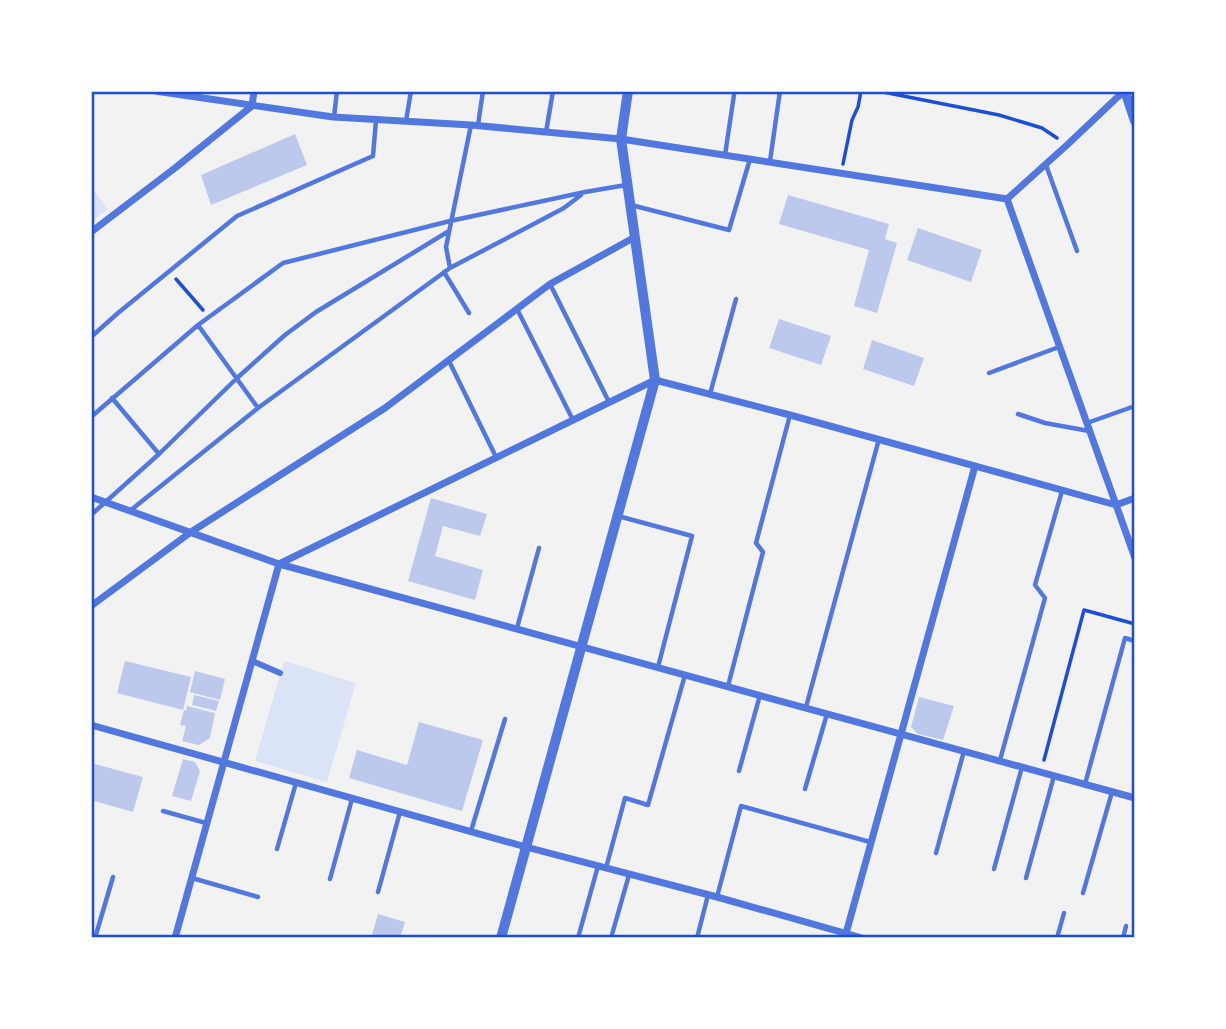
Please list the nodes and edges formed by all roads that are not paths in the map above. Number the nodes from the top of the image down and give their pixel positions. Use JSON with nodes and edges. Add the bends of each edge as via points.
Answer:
{"nodes":[{"id":1,"x":155,"y":91,"type":"edge"},
{"id":2,"x":254,"y":91,"type":"edge"},
{"id":3,"x":337,"y":91,"type":"edge"},
{"id":4,"x":411,"y":91,"type":"edge"},
{"id":5,"x":483,"y":91,"type":"edge"},
{"id":6,"x":552,"y":91,"type":"edge"},
{"id":7,"x":628,"y":91,"type":"edge"},
{"id":8,"x":780,"y":91,"type":"edge"},
{"id":9,"x":1124,"y":91,"type":"edge"},
{"id":10,"x":734,"y":95,"type":"dead end"},
{"id":11,"x":252,"y":106,"type":"junction"},
{"id":12,"x":334,"y":117,"type":"junction"},
{"id":13,"x":376,"y":120,"type":"junction"},
{"id":14,"x":406,"y":121,"type":"junction"},
{"id":15,"x":1135,"y":121,"type":"edge"},
{"id":16,"x":474,"y":125,"type":"junction"},
{"id":17,"x":546,"y":132,"type":"junction"},
{"id":18,"x":621,"y":139,"type":"junction"},
{"id":19,"x":725,"y":156,"type":"junction"},
{"id":20,"x":750,"y":159,"type":"junction"},
{"id":21,"x":770,"y":162,"type":"junction"},
{"id":22,"x":1045,"y":164,"type":"junction"},
{"id":23,"x":627,"y":185,"type":"junction"},
{"id":24,"x":585,"y":192,"type":"junction"},
{"id":25,"x":1007,"y":199,"type":"junction"},
{"id":26,"x":631,"y":205,"type":"junction"},
{"id":27,"x":450,"y":221,"type":"junction"},
{"id":28,"x":449,"y":231,"type":"junction"},
{"id":29,"x":91,"y":232,"type":"edge"},
{"id":30,"x":635,"y":237,"type":"junction"},
{"id":31,"x":1077,"y":251,"type":"dead end"},
{"id":32,"x":450,"y":268,"type":"junction"},
{"id":33,"x":444,"y":272,"type":"junction"},
{"id":34,"x":550,"y":284,"type":"junction"},
{"id":35,"x":736,"y":299,"type":"dead end"},
{"id":36,"x":517,"y":309,"type":"junction"},
{"id":37,"x":469,"y":313,"type":"dead end"},
{"id":38,"x":198,"y":325,"type":"junction"},
{"id":39,"x":91,"y":337,"type":"edge"},
{"id":40,"x":1059,"y":347,"type":"junction"},
{"id":41,"x":449,"y":360,"type":"junction"},
{"id":42,"x":989,"y":373,"type":"dead end"},
{"id":43,"x":236,"y":379,"type":"junction"},
{"id":44,"x":655,"y":380,"type":"junction"},
{"id":45,"x":710,"y":395,"type":"junction"},
{"id":46,"x":112,"y":398,"type":"junction"},
{"id":47,"x":609,"y":402,"type":"junction"},
{"id":48,"x":1135,"y":406,"type":"edge"},
{"id":49,"x":258,"y":408,"type":"junction"},
{"id":50,"x":1018,"y":414,"type":"dead end"},
{"id":51,"x":790,"y":415,"type":"junction"},
{"id":52,"x":91,"y":417,"type":"edge"},
{"id":53,"x":573,"y":420,"type":"junction"},
{"id":54,"x":1086,"y":423,"type":"junction"},
{"id":55,"x":1089,"y":432,"type":"junction"},
{"id":56,"x":879,"y":439,"type":"junction"},
{"id":57,"x":159,"y":454,"type":"junction"},
{"id":58,"x":496,"y":457,"type":"junction"},
{"id":59,"x":975,"y":466,"type":"junction"},
{"id":60,"x":1062,"y":490,"type":"junction"},
{"id":61,"x":91,"y":497,"type":"edge"},
{"id":62,"x":1135,"y":498,"type":"edge"},
{"id":63,"x":105,"y":502,"type":"junction"},
{"id":64,"x":1116,"y":505,"type":"junction"},
{"id":65,"x":130,"y":510,"type":"junction"},
{"id":66,"x":91,"y":514,"type":"edge"},
{"id":67,"x":618,"y":516,"type":"junction"},
{"id":68,"x":191,"y":532,"type":"junction"},
{"id":69,"x":540,"y":548,"type":"dead end"},
{"id":70,"x":1135,"y":558,"type":"edge"},
{"id":71,"x":279,"y":564,"type":"junction"},
{"id":72,"x":91,"y":606,"type":"edge"},
{"id":73,"x":517,"y":628,"type":"junction"},
{"id":74,"x":1135,"y":641,"type":"edge"},
{"id":75,"x":581,"y":646,"type":"junction"},
{"id":76,"x":252,"y":661,"type":"junction"},
{"id":77,"x":658,"y":667,"type":"junction"},
{"id":78,"x":280,"y":673,"type":"dead end"},
{"id":79,"x":685,"y":674,"type":"junction"},
{"id":80,"x":728,"y":686,"type":"junction"},
{"id":81,"x":760,"y":695,"type":"junction"},
{"id":82,"x":806,"y":707,"type":"junction"},
{"id":83,"x":828,"y":713,"type":"junction"},
{"id":84,"x":505,"y":719,"type":"dead end"},
{"id":85,"x":91,"y":725,"type":"edge"},
{"id":86,"x":900,"y":734,"type":"junction"},
{"id":87,"x":964,"y":750,"type":"junction"},
{"id":88,"x":1000,"y":760,"type":"junction"},
{"id":89,"x":223,"y":762,"type":"junction"},
{"id":90,"x":1022,"y":766,"type":"junction"},
{"id":91,"x":738,"y":771,"type":"dead end"},
{"id":92,"x":1054,"y":775,"type":"junction"},
{"id":93,"x":296,"y":783,"type":"junction"},
{"id":94,"x":1085,"y":784,"type":"junction"},
{"id":95,"x":806,"y":789,"type":"dead end"},
{"id":96,"x":1112,"y":791,"type":"junction"},
{"id":97,"x":352,"y":798,"type":"junction"},
{"id":98,"x":1135,"y":798,"type":"edge"},
{"id":99,"x":163,"y":811,"type":"dead end"},
{"id":100,"x":400,"y":811,"type":"junction"},
{"id":101,"x":206,"y":822,"type":"junction"},
{"id":102,"x":471,"y":831,"type":"junction"},
{"id":103,"x":870,"y":842,"type":"junction"},
{"id":104,"x":526,"y":847,"type":"junction"},
{"id":105,"x":277,"y":849,"type":"dead end"},
{"id":106,"x":936,"y":853,"type":"dead end"},
{"id":107,"x":602,"y":867,"type":"junction"},
{"id":108,"x":994,"y":869,"type":"dead end"},
{"id":109,"x":630,"y":874,"type":"junction"},
{"id":110,"x":113,"y":877,"type":"dead end"},
{"id":111,"x":192,"y":878,"type":"junction"},
{"id":112,"x":1026,"y":878,"type":"dead end"},
{"id":113,"x":330,"y":879,"type":"dead end"},
{"id":114,"x":378,"y":892,"type":"dead end"},
{"id":115,"x":1083,"y":893,"type":"dead end"},
{"id":116,"x":713,"y":896,"type":"junction"},
{"id":117,"x":258,"y":897,"type":"dead end"},
{"id":118,"x":1063,"y":913,"type":"dead end"},
{"id":119,"x":1126,"y":926,"type":"dead end"},
{"id":120,"x":846,"y":936,"type":"edge"},
{"id":121,"x":95,"y":938,"type":"edge"},
{"id":122,"x":175,"y":938,"type":"edge"},
{"id":123,"x":501,"y":938,"type":"edge"},
{"id":124,"x":578,"y":938,"type":"edge"},
{"id":125,"x":611,"y":938,"type":"edge"},
{"id":126,"x":697,"y":938,"type":"edge"},
{"id":127,"x":862,"y":938,"type":"edge"},
{"id":128,"x":1057,"y":938,"type":"edge"},
{"id":129,"x":1123,"y":938,"type":"edge"}],
"edges":[{"from":1,"to":11,"type":"street"},
{"from":2,"to":11,"type":"street"},
{"from":3,"to":12,"type":"lane"},
{"from":4,"to":14,"type":"lane"},
{"from":5,"to":16,"type":"lane"},
{"from":6,"to":17,"type":"lane"},
{"from":7,"to":18,"type":"street"},
{"from":8,"to":21,"type":"lane"},
{"from":9,"to":15,"type":"street"},
{"from":9,"to":22,"type":"street"},
{"from":10,"to":19,"type":"lane"},
{"from":11,"to":12,"type":"street"},
{"from":11,"to":29,"type":"street"},
{"from":12,"to":13,"type":"street"},
{"from":13,"to":14,"type":"street"},
{"from":13,"to":39,"type":"lane","via":[[373,156],[237,216]]},
{"from":14,"to":16,"type":"street"},
{"from":16,"to":17,"type":"street"},
{"from":16,"to":27,"type":"lane"},
{"from":17,"to":18,"type":"street"},
{"from":18,"to":19,"type":"street"},
{"from":18,"to":23,"type":"street"},
{"from":19,"to":20,"type":"street"},
{"from":20,"to":21,"type":"street"},
{"from":20,"to":26,"type":"lane","via":[[729,230]]},
{"from":21,"to":25,"type":"street"},
{"from":22,"to":25,"type":"street"},
{"from":22,"to":31,"type":"lane"},
{"from":23,"to":24,"type":"lane"},
{"from":23,"to":26,"type":"street"},
{"from":24,"to":27,"type":"lane"},
{"from":24,"to":32,"type":"lane","via":[[564,208]]},
{"from":25,"to":40,"type":"street"},
{"from":26,"to":30,"type":"street"},
{"from":27,"to":28,"type":"lane"},
{"from":27,"to":38,"type":"lane","via":[[283,263]]},
{"from":28,"to":32,"type":"lane"},
{"from":28,"to":43,"type":"lane","via":[[316,312]]},
{"from":30,"to":34,"type":"street"},
{"from":30,"to":44,"type":"street"},
{"from":32,"to":33,"type":"lane"},
{"from":33,"to":37,"type":"lane"},
{"from":33,"to":49,"type":"lane"},
{"from":34,"to":36,"type":"street"},
{"from":34,"to":47,"type":"lane"},
{"from":35,"to":45,"type":"lane"},
{"from":36,"to":41,"type":"street"},
{"from":36,"to":53,"type":"lane"},
{"from":38,"to":43,"type":"lane"},
{"from":38,"to":46,"type":"lane"},
{"from":40,"to":42,"type":"lane"},
{"from":40,"to":54,"type":"street"},
{"from":41,"to":58,"type":"lane"},
{"from":41,"to":68,"type":"street","via":[[385,408]]},
{"from":43,"to":49,"type":"lane"},
{"from":43,"to":57,"type":"lane"},
{"from":44,"to":45,"type":"street"},
{"from":44,"to":47,"type":"street"},
{"from":44,"to":67,"type":"street"},
{"from":45,"to":51,"type":"street"},
{"from":46,"to":52,"type":"lane"},
{"from":46,"to":57,"type":"lane"},
{"from":47,"to":53,"type":"street"},
{"from":48,"to":54,"type":"lane"},
{"from":49,"to":65,"type":"lane"},
{"from":50,"to":55,"type":"lane"},
{"from":51,"to":56,"type":"street"},
{"from":51,"to":80,"type":"lane","via":[[756,543],[764,552]]},
{"from":53,"to":58,"type":"street"},
{"from":54,"to":55,"type":"street"},
{"from":55,"to":64,"type":"street"},
{"from":56,"to":59,"type":"street"},
{"from":56,"to":82,"type":"lane"},
{"from":57,"to":63,"type":"lane"},
{"from":58,"to":71,"type":"street"},
{"from":59,"to":60,"type":"street"},
{"from":59,"to":86,"type":"street"},
{"from":60,"to":64,"type":"street"},
{"from":60,"to":88,"type":"lane","via":[[1035,585],[1045,598]]},
{"from":61,"to":63,"type":"street"},
{"from":62,"to":64,"type":"street"},
{"from":63,"to":65,"type":"street"},
{"from":63,"to":66,"type":"lane"},
{"from":64,"to":70,"type":"street"},
{"from":65,"to":68,"type":"street"},
{"from":67,"to":75,"type":"street"},
{"from":67,"to":77,"type":"lane","via":[[692,536]]},
{"from":68,"to":71,"type":"street"},
{"from":68,"to":72,"type":"street"},
{"from":69,"to":73,"type":"lane"},
{"from":71,"to":73,"type":"street"},
{"from":71,"to":76,"type":"street"},
{"from":73,"to":75,"type":"street"},
{"from":74,"to":94,"type":"lane","via":[[1125,638]]},
{"from":75,"to":77,"type":"street"},
{"from":75,"to":104,"type":"street"},
{"from":76,"to":78,"type":"street"},
{"from":76,"to":89,"type":"street"},
{"from":77,"to":79,"type":"street"},
{"from":79,"to":80,"type":"street"},
{"from":79,"to":107,"type":"lane","via":[[648,805],[625,798]]},
{"from":80,"to":81,"type":"street"},
{"from":81,"to":82,"type":"street"},
{"from":81,"to":91,"type":"lane"},
{"from":82,"to":83,"type":"street"},
{"from":83,"to":86,"type":"street"},
{"from":83,"to":95,"type":"lane"},
{"from":84,"to":102,"type":"lane"},
{"from":85,"to":89,"type":"street"},
{"from":86,"to":87,"type":"street"},
{"from":86,"to":103,"type":"street"},
{"from":87,"to":88,"type":"street"},
{"from":87,"to":106,"type":"lane"},
{"from":88,"to":90,"type":"street"},
{"from":89,"to":93,"type":"street"},
{"from":89,"to":101,"type":"street"},
{"from":90,"to":92,"type":"street"},
{"from":90,"to":108,"type":"lane"},
{"from":92,"to":94,"type":"street"},
{"from":92,"to":112,"type":"lane"},
{"from":93,"to":97,"type":"street"},
{"from":93,"to":105,"type":"lane"},
{"from":94,"to":96,"type":"street"},
{"from":96,"to":98,"type":"street"},
{"from":96,"to":115,"type":"lane"},
{"from":97,"to":100,"type":"street"},
{"from":97,"to":113,"type":"lane"},
{"from":99,"to":101,"type":"lane"},
{"from":100,"to":102,"type":"street"},
{"from":100,"to":114,"type":"lane"},
{"from":101,"to":111,"type":"street"},
{"from":102,"to":104,"type":"street"},
{"from":103,"to":116,"type":"lane","via":[[741,806]]},
{"from":103,"to":120,"type":"street"},
{"from":104,"to":107,"type":"street"},
{"from":104,"to":123,"type":"street"},
{"from":107,"to":109,"type":"street"},
{"from":107,"to":124,"type":"lane"},
{"from":109,"to":116,"type":"street"},
{"from":109,"to":125,"type":"lane"},
{"from":110,"to":121,"type":"lane"},
{"from":111,"to":117,"type":"lane"},
{"from":111,"to":122,"type":"street"},
{"from":116,"to":120,"type":"street"},
{"from":116,"to":126,"type":"lane"},
{"from":118,"to":128,"type":"lane"},
{"from":119,"to":129,"type":"lane"},
{"from":120,"to":127,"type":"street"}]}
